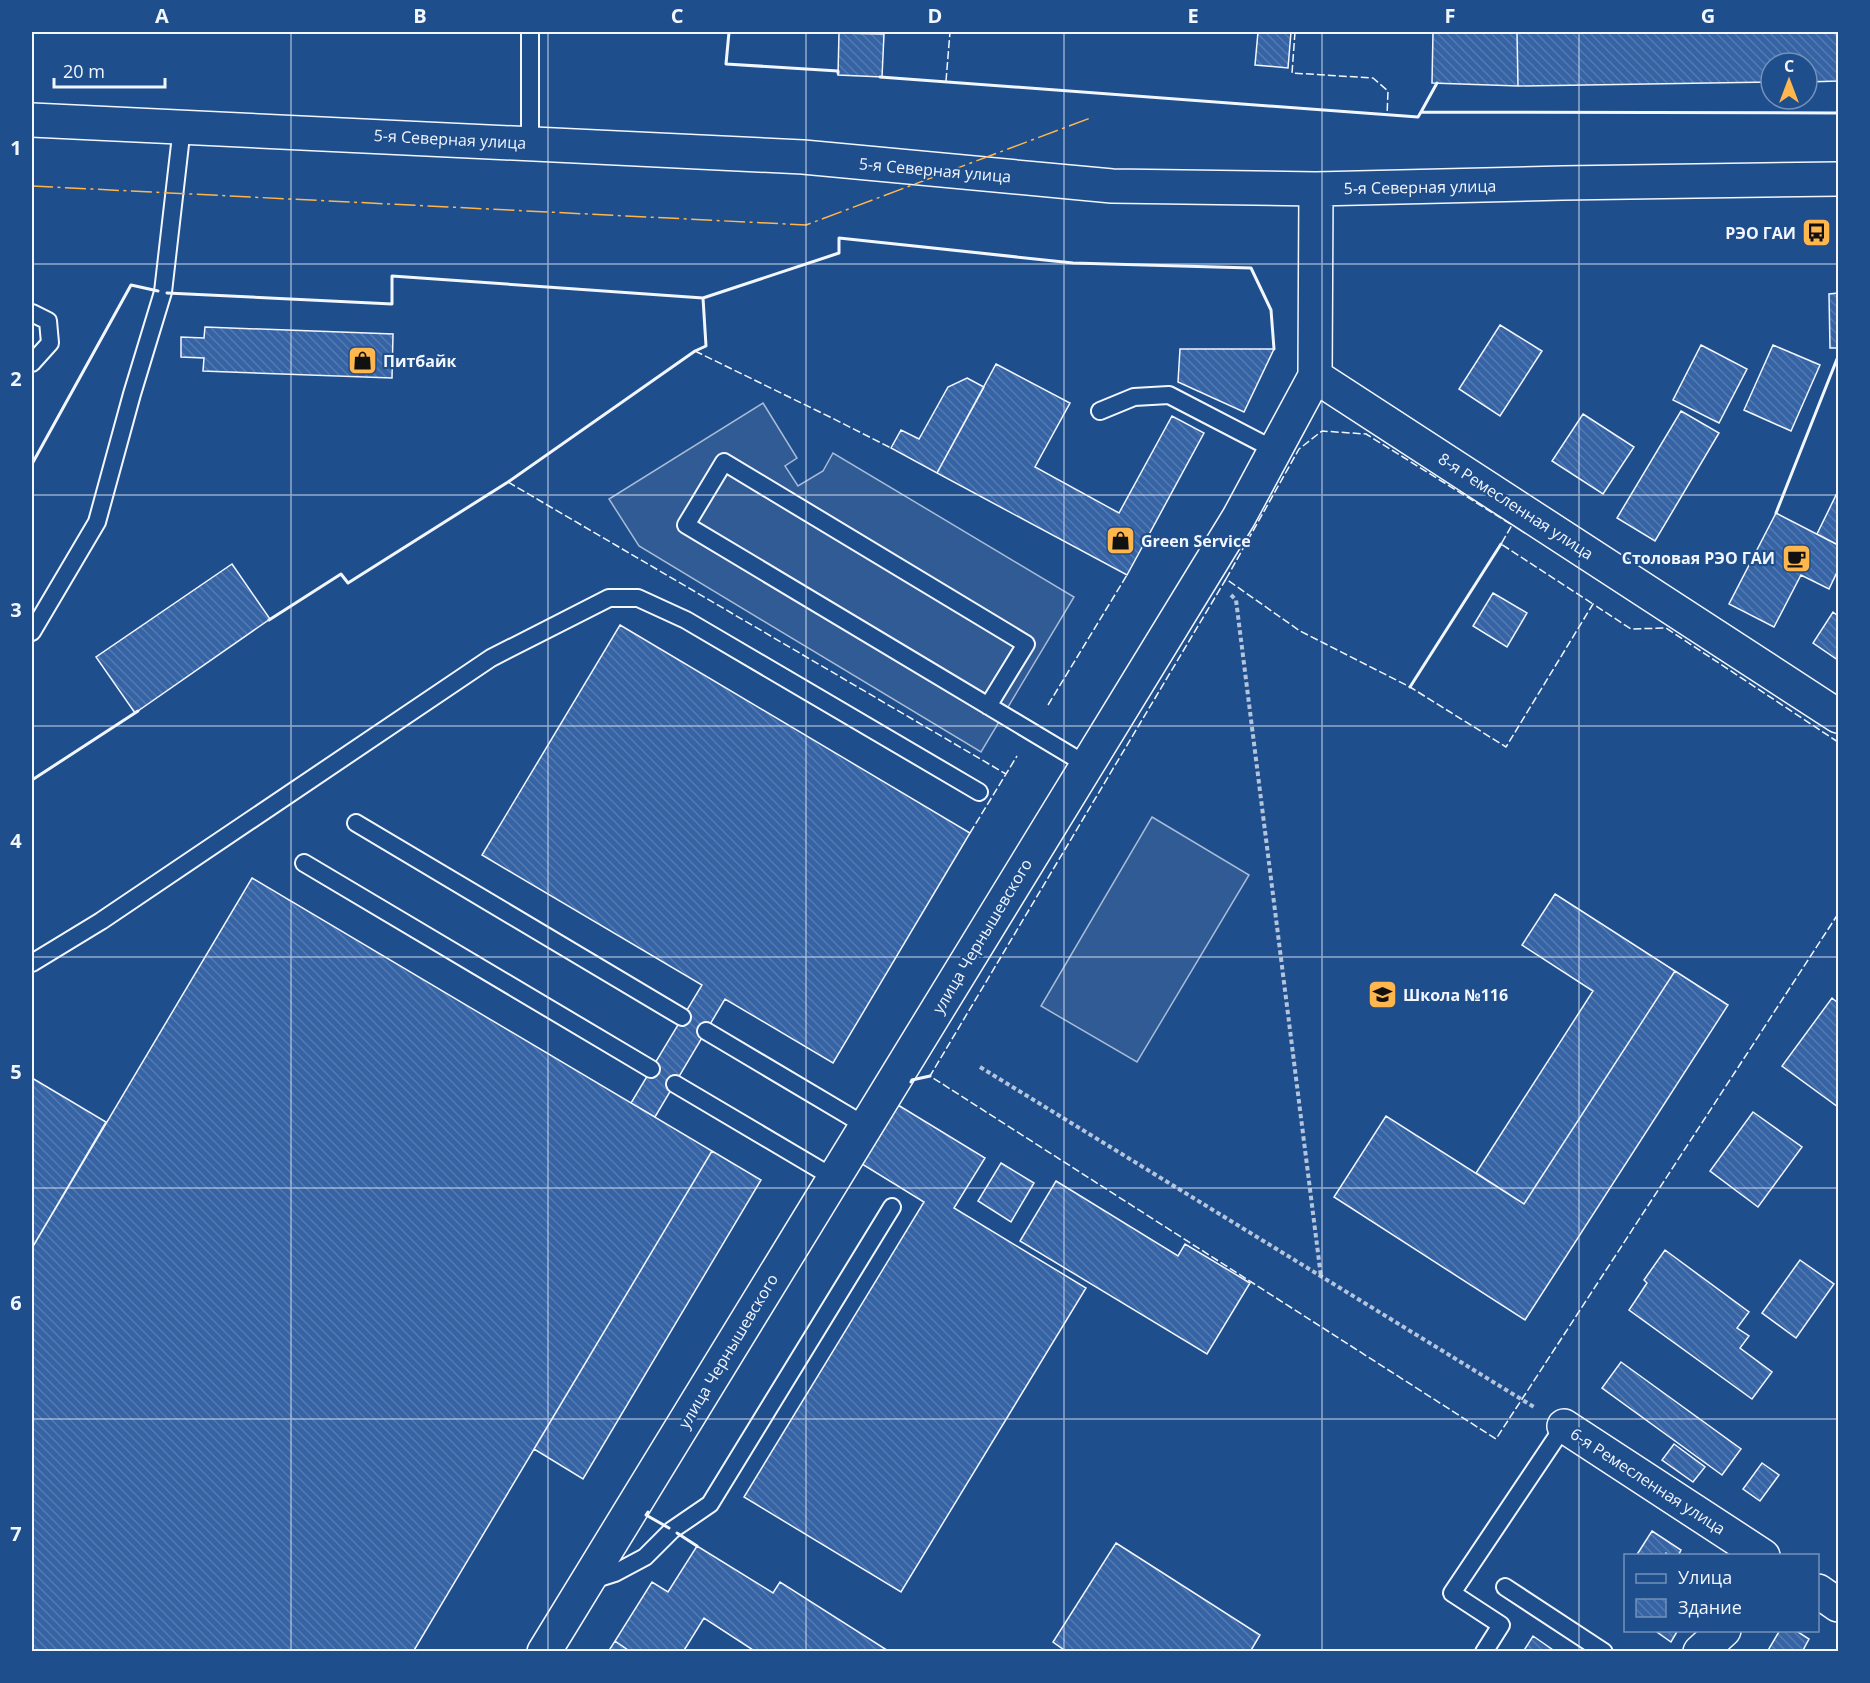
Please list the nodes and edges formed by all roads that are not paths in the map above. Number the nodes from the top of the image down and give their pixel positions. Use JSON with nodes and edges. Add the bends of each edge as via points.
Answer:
{"nodes":[{"id":1,"x":530,"y":32,"type":"edge"},
{"id":2,"x":32,"y":120,"type":"edge"},
{"id":3,"x":182,"y":127,"type":"junction"},
{"id":4,"x":530,"y":143,"type":"junction"},
{"id":5,"x":1839,"y":179,"type":"edge"},
{"id":6,"x":1316,"y":189,"type":"junction"},
{"id":7,"x":32,"y":313,"type":"edge"},
{"id":8,"x":32,"y":363,"type":"edge"},
{"id":9,"x":1315,"y":376,"type":"junction"},
{"id":10,"x":1100,"y":411,"type":"dead end"},
{"id":11,"x":1275,"y":450,"type":"junction"},
{"id":12,"x":32,"y":632,"type":"edge"},
{"id":13,"x":988,"y":706,"type":"junction"},
{"id":14,"x":1839,"y":716,"type":"edge"},
{"id":15,"x":1087,"y":765,"type":"junction"},
{"id":16,"x":979,"y":792,"type":"dead end"},
{"id":17,"x":356,"y":823,"type":"dead end"},
{"id":18,"x":304,"y":863,"type":"dead end"},
{"id":19,"x":32,"y":963,"type":"edge"},
{"id":20,"x":682,"y":1017,"type":"dead end"},
{"id":21,"x":706,"y":1031,"type":"dead end"},
{"id":22,"x":651,"y":1070,"type":"dead end"},
{"id":23,"x":675,"y":1084,"type":"dead end"},
{"id":24,"x":866,"y":1126,"type":"junction"},
{"id":25,"x":834,"y":1178,"type":"junction"},
{"id":26,"x":892,"y":1207,"type":"dead end"},
{"id":27,"x":1564,"y":1426,"type":"joint"},
{"id":28,"x":1760,"y":1554,"type":"edge"},
{"id":29,"x":586,"y":1582,"type":"junction"},
{"id":30,"x":1506,"y":1587,"type":"dead end"},
{"id":31,"x":1819,"y":1592,"type":"edge"},
{"id":32,"x":1839,"y":1605,"type":"edge"},
{"id":33,"x":1722,"y":1632,"type":"edge"},
{"id":34,"x":544,"y":1652,"type":"edge"},
{"id":35,"x":1484,"y":1652,"type":"edge"},
{"id":36,"x":1604,"y":1652,"type":"edge"},
{"id":37,"x":1700,"y":1652,"type":"edge"}],
"edges":[{"from":1,"to":4,"type":"lane"},
{"from":2,"to":3,"type":"street","name":"5-я Северная улица"},
{"from":3,"to":4,"type":"street","name":"5-я Северная улица"},
{"from":3,"to":12,"type":"lane","via":[[163,292],[97,522]]},
{"from":4,"to":6,"type":"street","name":"5-я Северная улица","via":[[803,157],[1112,186]]},
{"from":5,"to":6,"type":"street","name":"5-я Северная улица"},
{"from":6,"to":9,"type":"street","name":"улица Чернышевского"},
{"from":7,"to":8,"type":"lane","via":[[48,321],[50,343]]},
{"from":9,"to":11,"type":"street","name":"улица Чернышевского"},
{"from":9,"to":14,"type":"street","name":"8-я Ремесленная улица"},
{"from":10,"to":11,"type":"lane","via":[[1134,397],[1169,395]]},
{"from":11,"to":15,"type":"street","name":"улица Чернышевского","via":[[1239,517]]},
{"from":13,"to":13,"type":"lane","via":[[686,525],[723,462],[1026,644]]},
{"from":13,"to":15,"type":"lane"},
{"from":15,"to":24,"type":"street","name":"улица Чернышевского"},
{"from":16,"to":19,"type":"lane","via":[[686,620],[638,598],[609,598],[491,658],[101,921]]},
{"from":17,"to":20,"type":"lane"},
{"from":18,"to":22,"type":"lane"},
{"from":21,"to":24,"type":"lane"},
{"from":23,"to":25,"type":"lane"},
{"from":24,"to":25,"type":"street","name":"улица Чернышевского"},
{"from":25,"to":29,"type":"street","name":"улица Чернышевского"},
{"from":26,"to":29,"type":"lane","via":[[710,1504],[672,1530],[645,1557],[615,1574]]},
{"from":27,"to":28,"type":"street","name":"6-я Ремесленная улица"},
{"from":27,"to":35,"type":"lane","via":[[1452,1593],[1501,1625]]},
{"from":29,"to":34,"type":"street","name":"улица Чернышевского"},
{"from":30,"to":36,"type":"lane"},
{"from":31,"to":32,"type":"street"},
{"from":33,"to":37,"type":"street"}]}
